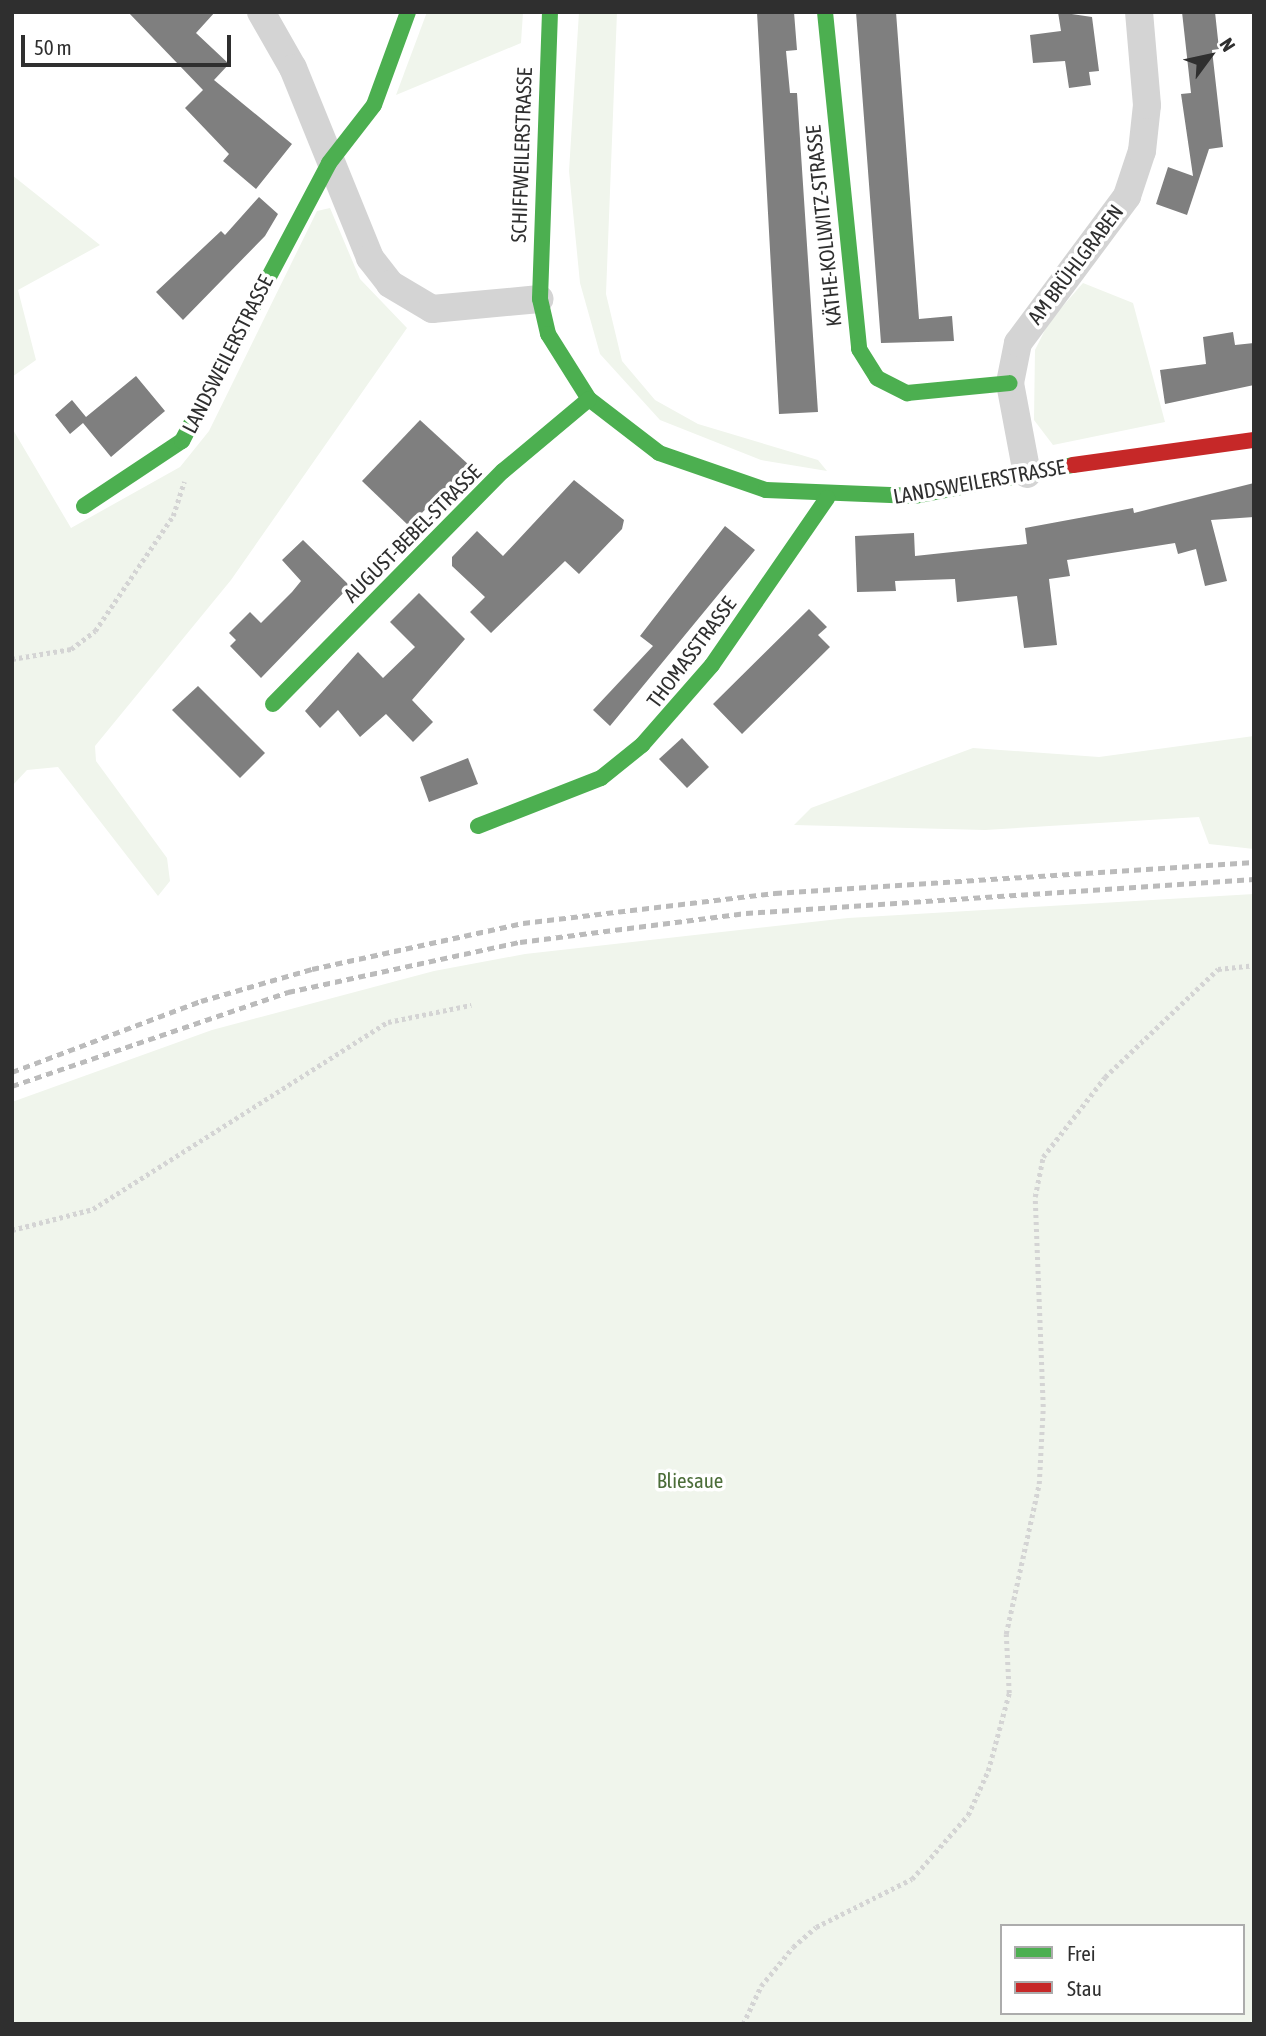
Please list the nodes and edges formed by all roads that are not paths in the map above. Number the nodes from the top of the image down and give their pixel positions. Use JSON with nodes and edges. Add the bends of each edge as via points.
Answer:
{"nodes":[{"id":1,"x":261,"y":12,"type":"edge"},
{"id":2,"x":408,"y":12,"type":"edge"},
{"id":3,"x":550,"y":12,"type":"edge"},
{"id":4,"x":825,"y":12,"type":"edge"},
{"id":5,"x":1139,"y":12,"type":"edge"},
{"id":6,"x":329,"y":163,"type":"junction"},
{"id":7,"x":540,"y":299,"type":"junction"},
{"id":8,"x":1010,"y":383,"type":"junction"},
{"id":9,"x":589,"y":400,"type":"junction"},
{"id":10,"x":1254,"y":440,"type":"edge"},
{"id":11,"x":1027,"y":474,"type":"junction"},
{"id":12,"x":827,"y":498,"type":"junction"},
{"id":13,"x":84,"y":506,"type":"dead end"},
{"id":14,"x":273,"y":704,"type":"dead end"},
{"id":15,"x":478,"y":826,"type":"dead end"}],
"edges":[{"from":1,"to":6,"type":"street","via":[[293,68]]},
{"from":2,"to":6,"type":"street","name":"LANDSWEILERSTRASSE","via":[[374,105]]},
{"from":3,"to":7,"type":"street","name":"SCHIFFWEILERSTRASSE","via":[[539,144]]},
{"from":4,"to":8,"type":"street","name":"KÄTHE-KOLLWITZ-STRASSE","via":[[859,349],[877,378],[907,393]]},
{"from":5,"to":8,"type":"street","name":"AM BRÜHLGRABEN","via":[[1147,104],[1142,150],[1127,196],[1102,236],[1040,307],[1018,343]]},
{"from":6,"to":7,"type":"street","via":[[370,258],[408,299],[459,311]]},
{"from":6,"to":13,"type":"street","name":"LANDSWEILERSTRASSE","via":[[182,440],[135,478]]},
{"from":7,"to":9,"type":"street","name":"LANDSWEILERSTRASSE","via":[[558,356]]},
{"from":8,"to":11,"type":"street","name":"AM BRÜHLGRABEN"},
{"from":9,"to":12,"type":"street","name":"LANDSWEILERSTRASSE","via":[[659,453],[707,474]]},
{"from":9,"to":14,"type":"street","name":"AUGUST-BEBEL-STRASSE","via":[[503,471]]},
{"from":10,"to":11,"type":"street","name":"LANDSWEILERSTRASSE"},
{"from":11,"to":12,"type":"street","name":"LANDSWEILERSTRASSE","via":[[915,496]]},
{"from":12,"to":15,"type":"street","name":"THOMASSTRASSE","via":[[705,675],[642,745],[601,778]]}]}
